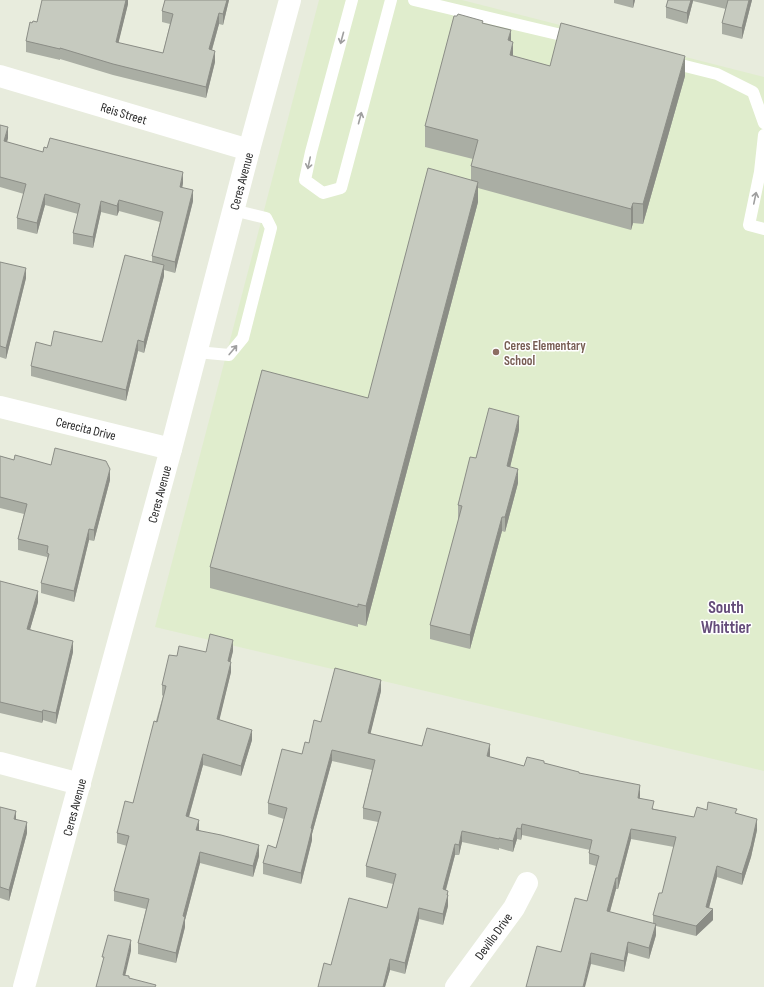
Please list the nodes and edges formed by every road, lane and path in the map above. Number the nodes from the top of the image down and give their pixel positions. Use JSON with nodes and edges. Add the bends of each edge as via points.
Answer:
{"nodes":[{"id":1,"x":290,"y":0,"type":"edge"},
{"id":2,"x":352,"y":0,"type":"edge"},
{"id":3,"x":392,"y":0,"type":"edge"},
{"id":4,"x":414,"y":0,"type":"edge"},
{"id":5,"x":586,"y":41,"type":"edge"},
{"id":6,"x":655,"y":59,"type":"edge"},
{"id":7,"x":0,"y":76,"type":"edge"},
{"id":8,"x":764,"y":123,"type":"edge"},
{"id":9,"x":764,"y":135,"type":"edge"},
{"id":10,"x":249,"y":150,"type":"junction"},
{"id":11,"x":762,"y":172,"type":"edge"},
{"id":12,"x":233,"y":210,"type":"junction"},
{"id":13,"x":764,"y":229,"type":"edge"},
{"id":14,"x":197,"y":352,"type":"junction"},
{"id":15,"x":0,"y":406,"type":"edge"},
{"id":16,"x":171,"y":450,"type":"junction"},
{"id":17,"x":0,"y":763,"type":"edge"},
{"id":18,"x":80,"y":784,"type":"junction"},
{"id":19,"x":527,"y":883,"type":"dead end"},
{"id":20,"x":24,"y":987,"type":"edge"},
{"id":21,"x":456,"y":987,"type":"edge"}],
"edges":[{"from":1,"to":10,"type":"street","name":"Ceres Avenue"},
{"from":2,"to":3,"type":"lane","one_way":true,"via":[[305,180],[323,193],[341,188]]},
{"from":4,"to":5,"type":"lane"},
{"from":6,"to":8,"type":"lane","via":[[717,74],[753,92]]},
{"from":7,"to":10,"type":"street","name":"Reis Street"},
{"from":9,"to":11,"type":"lane"},
{"from":10,"to":12,"type":"street","name":"Ceres Avenue"},
{"from":13,"to":11,"type":"lane","one_way":true,"via":[[749,225]]},
{"from":12,"to":14,"type":"street","name":"Ceres Avenue"},
{"from":14,"to":12,"type":"lane","one_way":true,"via":[[229,355],[243,338],[271,228],[266,218]]},
{"from":14,"to":16,"type":"street","name":"Ceres Avenue"},
{"from":15,"to":16,"type":"street","name":"Cerecita Drive"},
{"from":16,"to":18,"type":"street","name":"Ceres Avenue"},
{"from":17,"to":18,"type":"street"},
{"from":18,"to":20,"type":"street","name":"Ceres Avenue"},
{"from":19,"to":21,"type":"street","name":"Devillo Drive","via":[[514,908]]}]}
